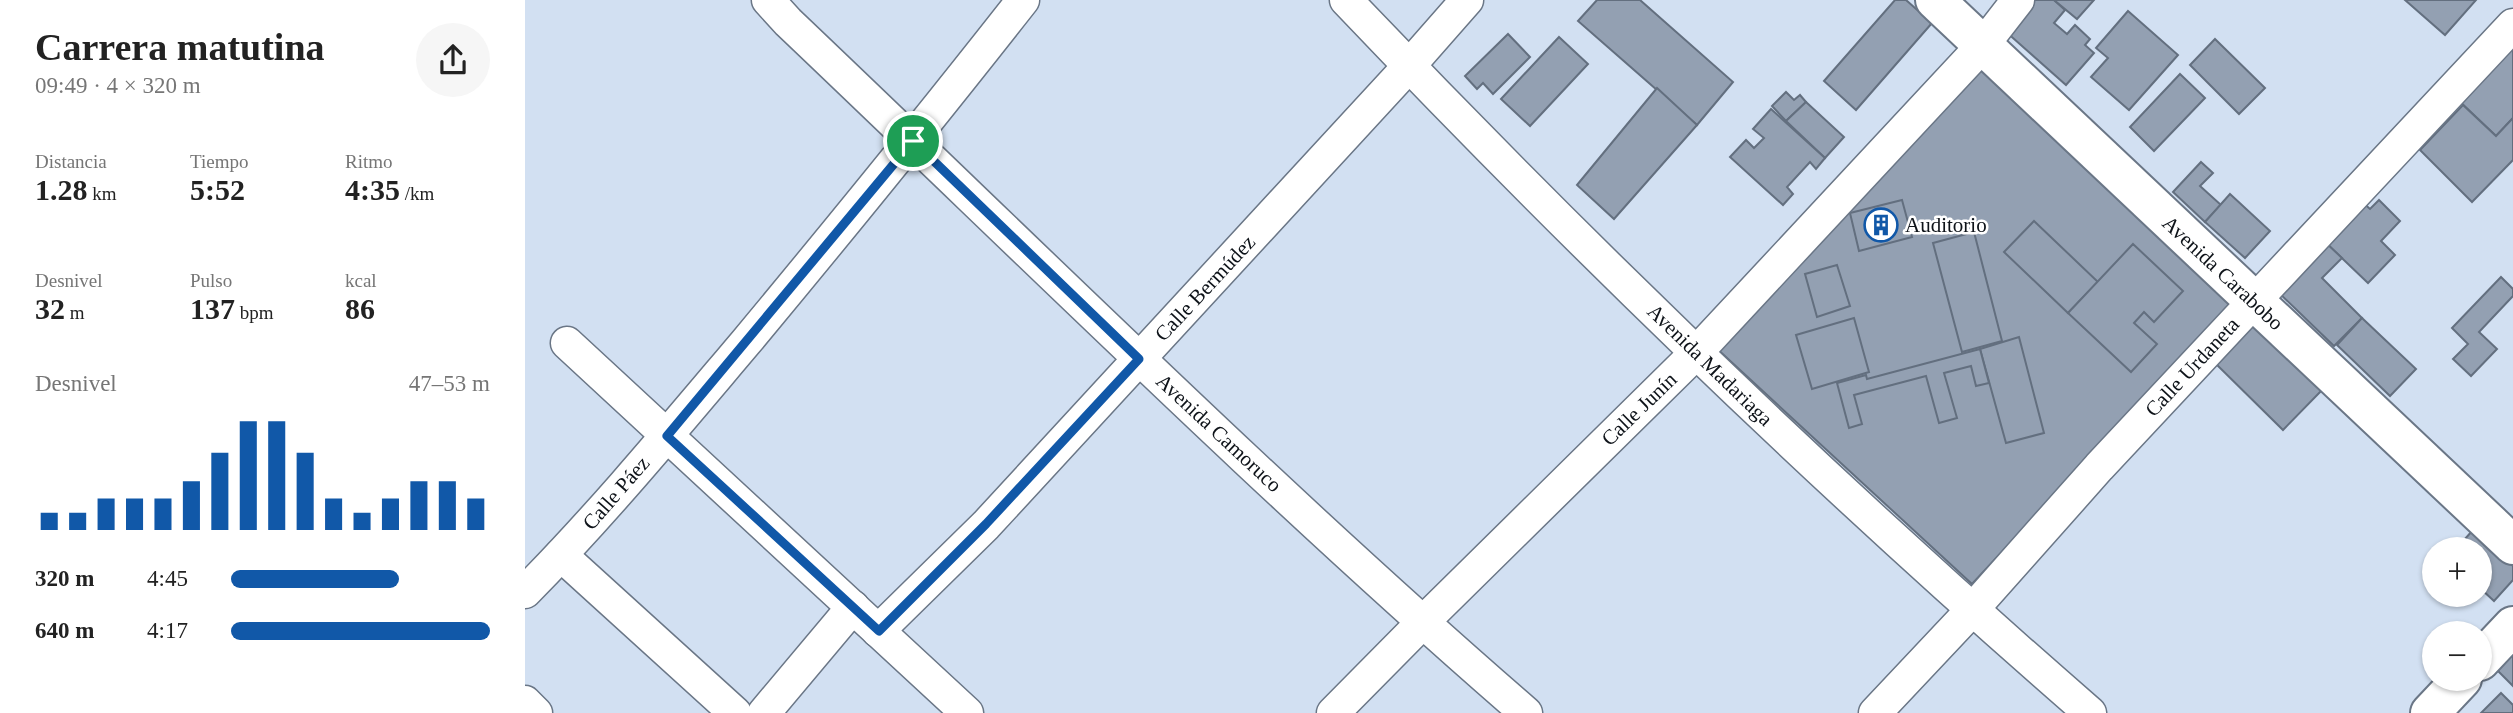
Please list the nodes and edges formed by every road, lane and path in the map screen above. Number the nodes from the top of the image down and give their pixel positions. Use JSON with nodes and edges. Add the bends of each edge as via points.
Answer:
{"nodes":[{"id":1,"x":768,"y":0,"type":"edge"},
{"id":2,"x":1023,"y":0,"type":"edge"},
{"id":3,"x":1346,"y":0,"type":"edge"},
{"id":4,"x":1467,"y":0,"type":"edge"},
{"id":5,"x":1935,"y":0,"type":"edge"},
{"id":6,"x":2018,"y":0,"type":"edge"},
{"id":7,"x":2513,"y":25,"type":"edge"},
{"id":8,"x":1983,"y":44,"type":"junction"},
{"id":9,"x":1409,"y":66,"type":"junction"},
{"id":10,"x":913,"y":141,"type":"junction"},
{"id":11,"x":2253,"y":302,"type":"junction"},
{"id":12,"x":567,"y":343,"type":"dead end"},
{"id":13,"x":1695,"y":354,"type":"junction"},
{"id":14,"x":1139,"y":359,"type":"junction"},
{"id":15,"x":667,"y":436,"type":"junction"},
{"id":16,"x":2513,"y":545,"type":"edge"},
{"id":17,"x":561,"y":555,"type":"junction"},
{"id":18,"x":525,"y":592,"type":"edge"},
{"id":19,"x":853,"y":607,"type":"junction"},
{"id":20,"x":1972,"y":610,"type":"junction"},
{"id":21,"x":1422,"y":623,"type":"junction"},
{"id":22,"x":2513,"y":626,"type":"edge"},
{"id":23,"x":879,"y":631,"type":"junction"},
{"id":24,"x":2492,"y":648,"type":"edge"},
{"id":25,"x":2451,"y":691,"type":"edge"},
{"id":26,"x":525,"y":702,"type":"edge"},
{"id":27,"x":536,"y":713,"type":"edge"},
{"id":28,"x":735,"y":713,"type":"edge"},
{"id":29,"x":764,"y":713,"type":"edge"},
{"id":30,"x":967,"y":713,"type":"edge"},
{"id":31,"x":1333,"y":713,"type":"edge"},
{"id":32,"x":1526,"y":713,"type":"edge"},
{"id":33,"x":1875,"y":713,"type":"edge"},
{"id":34,"x":2090,"y":713,"type":"edge"},
{"id":35,"x":2430,"y":713,"type":"edge"}],
"edges":[{"from":1,"to":10,"type":"street","name":"Avenida Camoruco"},
{"from":2,"to":10,"type":"street","name":"Calle Páez"},
{"from":3,"to":9,"type":"street","name":"Avenida Madariaga"},
{"from":4,"to":9,"type":"street","name":"Calle Bermúdez"},
{"from":5,"to":8,"type":"street","name":"Avenida Carabobo"},
{"from":6,"to":8,"type":"street","name":"Calle Junín"},
{"from":7,"to":11,"type":"street","name":"Calle Urdaneta"},
{"from":8,"to":11,"type":"street","name":"Avenida Carabobo"},
{"from":8,"to":13,"type":"street","name":"Calle Junín"},
{"from":9,"to":13,"type":"street","name":"Avenida Madariaga"},
{"from":9,"to":14,"type":"street","name":"Calle Bermúdez"},
{"from":10,"to":14,"type":"street","name":"Avenida Camoruco"},
{"from":10,"to":15,"type":"street","name":"Calle Páez"},
{"from":11,"to":16,"type":"street","name":"Avenida Carabobo"},
{"from":11,"to":20,"type":"street","name":"Calle Urdaneta"},
{"from":12,"to":15,"type":"street"},
{"from":13,"to":20,"type":"street","name":"Avenida Madariaga"},
{"from":13,"to":21,"type":"street","name":"Calle Junín"},
{"from":14,"to":21,"type":"street","name":"Avenida Camoruco"},
{"from":14,"to":23,"type":"street","name":"Calle Bermúdez"},
{"from":15,"to":17,"type":"street","name":"Calle Páez"},
{"from":15,"to":19,"type":"street"},
{"from":17,"to":18,"type":"street","name":"Calle Páez"},
{"from":17,"to":28,"type":"street"},
{"from":19,"to":23,"type":"street"},
{"from":19,"to":29,"type":"street"},
{"from":20,"to":33,"type":"street","name":"Calle Urdaneta"},
{"from":20,"to":34,"type":"street","name":"Avenida Madariaga"},
{"from":21,"to":31,"type":"street","name":"Calle Junín"},
{"from":21,"to":32,"type":"street","name":"Avenida Camoruco"},
{"from":22,"to":24,"type":"street"},
{"from":23,"to":30,"type":"street"},
{"from":25,"to":35,"type":"street"},
{"from":26,"to":27,"type":"street"}]}
